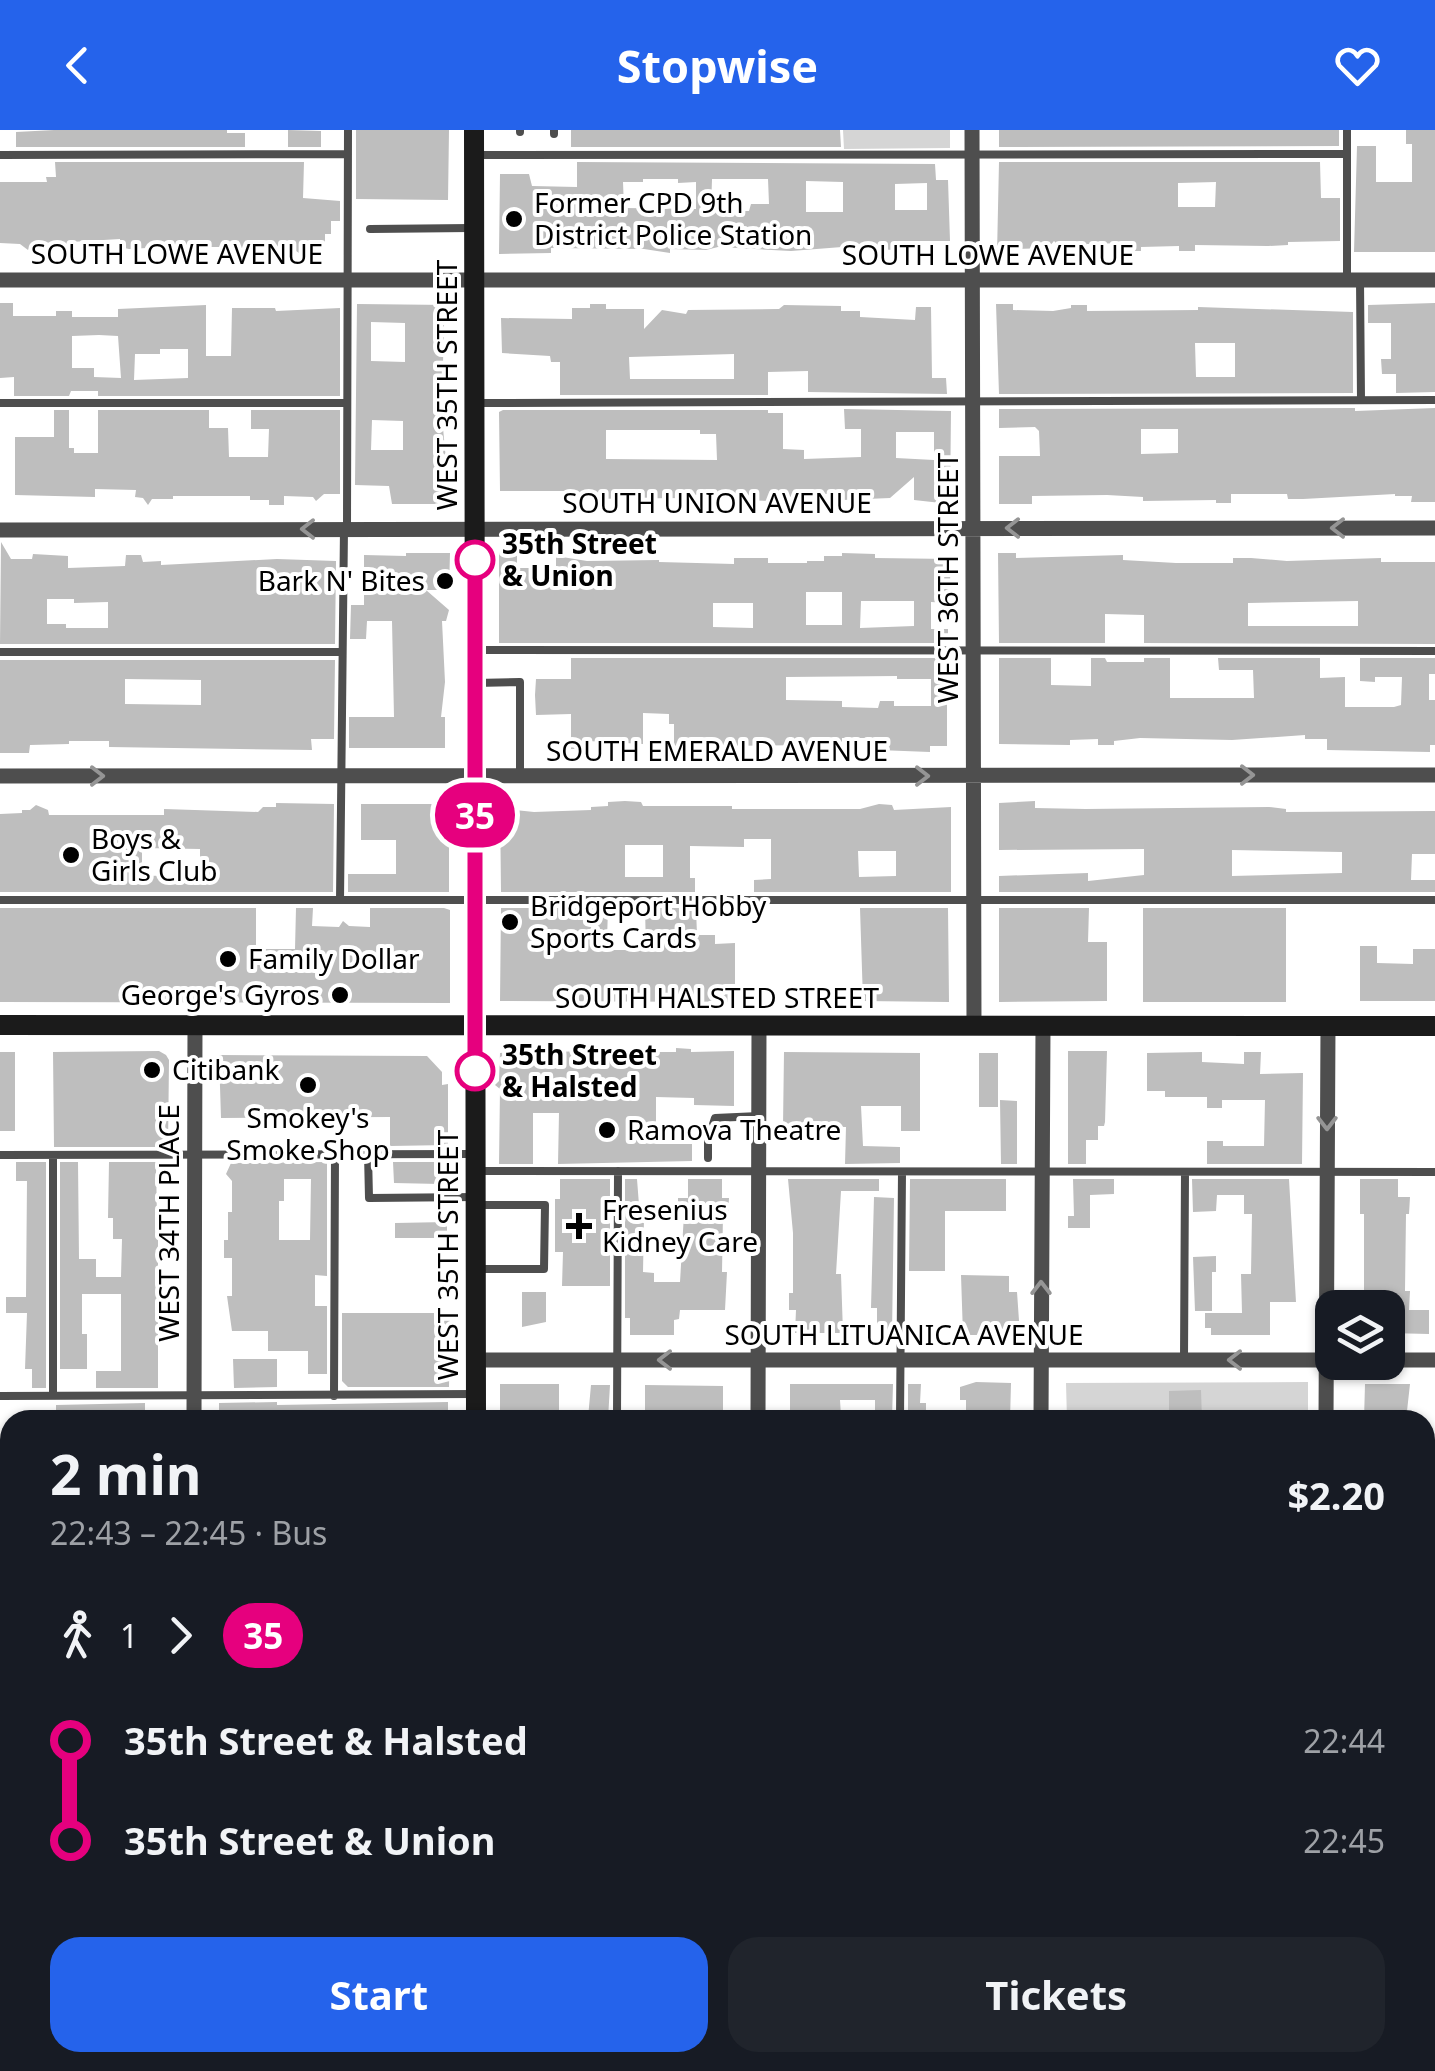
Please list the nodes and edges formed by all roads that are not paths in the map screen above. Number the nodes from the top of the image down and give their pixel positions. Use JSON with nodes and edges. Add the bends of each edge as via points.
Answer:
{"nodes":[{"id":1,"x":348,"y":130,"type":"edge"},
{"id":2,"x":474,"y":130,"type":"edge"},
{"id":3,"x":972,"y":130,"type":"edge"},
{"id":4,"x":1347,"y":130,"type":"edge"},
{"id":5,"x":348,"y":154,"type":"junction"},
{"id":6,"x":972,"y":154,"type":"junction"},
{"id":7,"x":1347,"y":154,"type":"junction"},
{"id":8,"x":0,"y":155,"type":"edge"},
{"id":9,"x":474,"y":156,"type":"junction"},
{"id":10,"x":474,"y":228,"type":"junction"},
{"id":11,"x":370,"y":230,"type":"dead end"},
{"id":12,"x":474,"y":278,"type":"junction"},
{"id":13,"x":347,"y":279,"type":"junction"},
{"id":14,"x":0,"y":280,"type":"edge"},
{"id":15,"x":972,"y":280,"type":"junction"},
{"id":16,"x":1354,"y":280,"type":"junction"},
{"id":17,"x":1435,"y":280,"type":"edge"},
{"id":18,"x":1361,"y":400,"type":"junction"},
{"id":19,"x":1435,"y":400,"type":"edge"},
{"id":20,"x":973,"y":402,"type":"junction"},
{"id":21,"x":0,"y":403,"type":"edge"},
{"id":22,"x":347,"y":403,"type":"junction"},
{"id":23,"x":475,"y":403,"type":"junction"},
{"id":24,"x":345,"y":528,"type":"junction"},
{"id":25,"x":476,"y":528,"type":"junction"},
{"id":26,"x":973,"y":528,"type":"junction"},
{"id":27,"x":1435,"y":528,"type":"edge"},
{"id":28,"x":0,"y":530,"type":"edge"},
{"id":29,"x":475,"y":650,"type":"junction"},
{"id":30,"x":973,"y":651,"type":"junction"},
{"id":31,"x":1435,"y":651,"type":"edge"},
{"id":32,"x":0,"y":652,"type":"edge"},
{"id":33,"x":342,"y":652,"type":"junction"},
{"id":34,"x":475,"y":683,"type":"junction"},
{"id":35,"x":1435,"y":775,"type":"edge"},
{"id":36,"x":0,"y":776,"type":"edge"},
{"id":37,"x":341,"y":776,"type":"junction"},
{"id":38,"x":475,"y":776,"type":"junction"},
{"id":39,"x":520,"y":776,"type":"junction"},
{"id":40,"x":973,"y":776,"type":"junction"},
{"id":41,"x":0,"y":900,"type":"edge"},
{"id":42,"x":340,"y":900,"type":"junction"},
{"id":43,"x":476,"y":900,"type":"junction"},
{"id":44,"x":974,"y":900,"type":"junction"},
{"id":45,"x":1435,"y":900,"type":"edge"},
{"id":46,"x":0,"y":1025,"type":"edge"},
{"id":47,"x":194,"y":1025,"type":"junction"},
{"id":48,"x":475,"y":1026,"type":"junction"},
{"id":49,"x":759,"y":1026,"type":"junction"},
{"id":50,"x":974,"y":1026,"type":"junction"},
{"id":51,"x":1043,"y":1026,"type":"junction"},
{"id":52,"x":1328,"y":1026,"type":"junction"},
{"id":53,"x":1435,"y":1026,"type":"edge"},
{"id":54,"x":759,"y":1116,"type":"junction"},
{"id":55,"x":194,"y":1154,"type":"junction"},
{"id":56,"x":335,"y":1154,"type":"junction"},
{"id":57,"x":368,"y":1154,"type":"junction"},
{"id":58,"x":0,"y":1155,"type":"edge"},
{"id":59,"x":53,"y":1155,"type":"junction"},
{"id":60,"x":708,"y":1158,"type":"dead end"},
{"id":61,"x":476,"y":1162,"type":"junction"},
{"id":62,"x":618,"y":1171,"type":"junction"},
{"id":63,"x":759,"y":1171,"type":"junction"},
{"id":64,"x":902,"y":1172,"type":"junction"},
{"id":65,"x":1042,"y":1172,"type":"junction"},
{"id":66,"x":1185,"y":1172,"type":"junction"},
{"id":67,"x":1327,"y":1172,"type":"junction"},
{"id":68,"x":1435,"y":1172,"type":"edge"},
{"id":69,"x":476,"y":1201,"type":"junction"},
{"id":70,"x":476,"y":1269,"type":"junction"},
{"id":71,"x":1329,"y":1290,"type":"edge"},
{"id":72,"x":476,"y":1360,"type":"junction"},
{"id":73,"x":617,"y":1360,"type":"junction"},
{"id":74,"x":758,"y":1360,"type":"junction"},
{"id":75,"x":900,"y":1360,"type":"junction"},
{"id":76,"x":1041,"y":1360,"type":"junction"},
{"id":77,"x":1184,"y":1360,"type":"junction"},
{"id":78,"x":1315,"y":1360,"type":"edge"},
{"id":79,"x":1405,"y":1360,"type":"edge"},
{"id":80,"x":1435,"y":1360,"type":"edge"},
{"id":81,"x":1329,"y":1380,"type":"edge"},
{"id":82,"x":476,"y":1394,"type":"junction"},
{"id":83,"x":194,"y":1395,"type":"junction"},
{"id":84,"x":0,"y":1396,"type":"edge"},
{"id":85,"x":53,"y":1396,"type":"junction"},
{"id":86,"x":334,"y":1396,"type":"junction"},
{"id":87,"x":194,"y":1410,"type":"edge"},
{"id":88,"x":476,"y":1410,"type":"edge"},
{"id":89,"x":617,"y":1410,"type":"edge"},
{"id":90,"x":758,"y":1410,"type":"edge"},
{"id":91,"x":900,"y":1410,"type":"edge"},
{"id":92,"x":1041,"y":1410,"type":"edge"},
{"id":93,"x":1327,"y":1410,"type":"edge"}],
"edges":[{"from":1,"to":5,"type":"lane"},
{"from":2,"to":9,"type":"main road","name":"WEST 35TH STREET"},
{"from":3,"to":6,"type":"street","name":"WEST 36TH STREET"},
{"from":4,"to":7,"type":"lane"},
{"from":5,"to":8,"type":"lane"},
{"from":5,"to":13,"type":"lane"},
{"from":6,"to":7,"type":"lane"},
{"from":6,"to":9,"type":"lane"},
{"from":6,"to":15,"type":"street","name":"WEST 36TH STREET"},
{"from":7,"to":16,"type":"lane"},
{"from":9,"to":10,"type":"main road","name":"WEST 35TH STREET"},
{"from":10,"to":11,"type":"lane"},
{"from":10,"to":12,"type":"main road","name":"WEST 35TH STREET"},
{"from":12,"to":13,"type":"street","name":"SOUTH LOWE AVENUE"},
{"from":12,"to":15,"type":"street","name":"SOUTH LOWE AVENUE"},
{"from":12,"to":23,"type":"main road","name":"WEST 35TH STREET"},
{"from":13,"to":14,"type":"street","name":"SOUTH LOWE AVENUE"},
{"from":13,"to":22,"type":"lane"},
{"from":15,"to":16,"type":"street","name":"SOUTH LOWE AVENUE"},
{"from":15,"to":20,"type":"street","name":"WEST 36TH STREET"},
{"from":16,"to":17,"type":"street","name":"SOUTH LOWE AVENUE"},
{"from":16,"to":18,"type":"lane"},
{"from":18,"to":19,"type":"lane"},
{"from":18,"to":20,"type":"lane"},
{"from":20,"to":23,"type":"lane"},
{"from":20,"to":26,"type":"street","name":"WEST 36TH STREET"},
{"from":21,"to":22,"type":"lane"},
{"from":22,"to":24,"type":"lane"},
{"from":23,"to":25,"type":"main road","name":"WEST 35TH STREET"},
{"from":24,"to":25,"type":"street","name":"SOUTH UNION AVENUE"},
{"from":24,"to":28,"type":"street","name":"SOUTH UNION AVENUE","one_way":true},
{"from":24,"to":33,"type":"lane"},
{"from":25,"to":26,"type":"street","name":"SOUTH UNION AVENUE"},
{"from":25,"to":29,"type":"main road","name":"WEST 35TH STREET"},
{"from":27,"to":26,"type":"street","name":"SOUTH UNION AVENUE","one_way":true},
{"from":26,"to":30,"type":"street","name":"WEST 36TH STREET"},
{"from":29,"to":30,"type":"lane"},
{"from":29,"to":34,"type":"main road","name":"WEST 35TH STREET"},
{"from":30,"to":31,"type":"lane"},
{"from":30,"to":40,"type":"street","name":"WEST 36TH STREET"},
{"from":32,"to":33,"type":"lane"},
{"from":33,"to":37,"type":"lane"},
{"from":34,"to":38,"type":"main road","name":"WEST 35TH STREET"},
{"from":34,"to":39,"type":"lane","via":[[520,682]]},
{"from":40,"to":35,"type":"street","name":"SOUTH EMERALD AVENUE","one_way":true},
{"from":36,"to":37,"type":"street","name":"SOUTH EMERALD AVENUE","one_way":true},
{"from":37,"to":38,"type":"street","name":"SOUTH EMERALD AVENUE"},
{"from":37,"to":42,"type":"lane"},
{"from":38,"to":39,"type":"street","name":"SOUTH EMERALD AVENUE"},
{"from":38,"to":43,"type":"main road","name":"WEST 35TH STREET"},
{"from":39,"to":40,"type":"street","name":"SOUTH EMERALD AVENUE","one_way":true},
{"from":40,"to":44,"type":"street","name":"WEST 36TH STREET"},
{"from":41,"to":42,"type":"lane"},
{"from":42,"to":43,"type":"lane"},
{"from":43,"to":44,"type":"lane"},
{"from":43,"to":48,"type":"main road","name":"WEST 35TH STREET"},
{"from":44,"to":45,"type":"lane"},
{"from":44,"to":50,"type":"street","name":"WEST 36TH STREET"},
{"from":46,"to":47,"type":"main road","name":"SOUTH HALSTED STREET"},
{"from":47,"to":48,"type":"main road","name":"SOUTH HALSTED STREET"},
{"from":47,"to":55,"type":"street","name":"WEST 34TH PLACE"},
{"from":48,"to":49,"type":"main road","name":"SOUTH HALSTED STREET"},
{"from":48,"to":61,"type":"main road","name":"WEST 35TH STREET"},
{"from":49,"to":50,"type":"main road","name":"SOUTH HALSTED STREET"},
{"from":49,"to":54,"type":"street"},
{"from":50,"to":51,"type":"main road","name":"SOUTH HALSTED STREET"},
{"from":51,"to":52,"type":"main road","name":"SOUTH HALSTED STREET"},
{"from":51,"to":65,"type":"street"},
{"from":52,"to":53,"type":"main road","name":"SOUTH HALSTED STREET"},
{"from":52,"to":67,"type":"street","one_way":true},
{"from":54,"to":60,"type":"lane","via":[[715,1118]]},
{"from":54,"to":63,"type":"street"},
{"from":55,"to":56,"type":"lane"},
{"from":55,"to":59,"type":"lane"},
{"from":55,"to":83,"type":"street","name":"WEST 34TH PLACE"},
{"from":56,"to":57,"type":"lane"},
{"from":56,"to":86,"type":"lane"},
{"from":57,"to":61,"type":"lane"},
{"from":57,"to":69,"type":"lane","via":[[368,1198]]},
{"from":58,"to":59,"type":"lane"},
{"from":59,"to":85,"type":"lane"},
{"from":61,"to":62,"type":"lane"},
{"from":61,"to":69,"type":"main road","name":"WEST 35TH STREET"},
{"from":62,"to":63,"type":"lane"},
{"from":62,"to":73,"type":"lane"},
{"from":63,"to":64,"type":"lane"},
{"from":63,"to":74,"type":"street"},
{"from":64,"to":65,"type":"lane"},
{"from":64,"to":75,"type":"lane"},
{"from":65,"to":66,"type":"lane"},
{"from":76,"to":65,"type":"street","one_way":true},
{"from":66,"to":67,"type":"lane"},
{"from":66,"to":77,"type":"lane"},
{"from":67,"to":68,"type":"lane"},
{"from":67,"to":71,"type":"street"},
{"from":69,"to":70,"type":"main road","name":"WEST 35TH STREET"},
{"from":69,"to":70,"type":"lane","via":[[545,1204],[544,1269]]},
{"from":70,"to":72,"type":"main road","name":"WEST 35TH STREET"},
{"from":72,"to":73,"type":"street","name":"SOUTH LITUANICA AVENUE"},
{"from":72,"to":82,"type":"main road","name":"WEST 35TH STREET"},
{"from":74,"to":73,"type":"street","name":"SOUTH LITUANICA AVENUE","one_way":true},
{"from":73,"to":89,"type":"lane"},
{"from":74,"to":75,"type":"street","name":"SOUTH LITUANICA AVENUE"},
{"from":74,"to":90,"type":"street"},
{"from":75,"to":76,"type":"street","name":"SOUTH LITUANICA AVENUE"},
{"from":75,"to":91,"type":"lane"},
{"from":76,"to":77,"type":"street","name":"SOUTH LITUANICA AVENUE"},
{"from":76,"to":92,"type":"street"},
{"from":78,"to":77,"type":"street","name":"SOUTH LITUANICA AVENUE","one_way":true},
{"from":79,"to":80,"type":"street"},
{"from":81,"to":93,"type":"street"},
{"from":82,"to":86,"type":"lane"},
{"from":82,"to":88,"type":"main road","name":"WEST 35TH STREET"},
{"from":83,"to":85,"type":"lane"},
{"from":83,"to":86,"type":"lane"},
{"from":83,"to":87,"type":"street","name":"WEST 34TH PLACE"},
{"from":84,"to":85,"type":"lane"}]}
